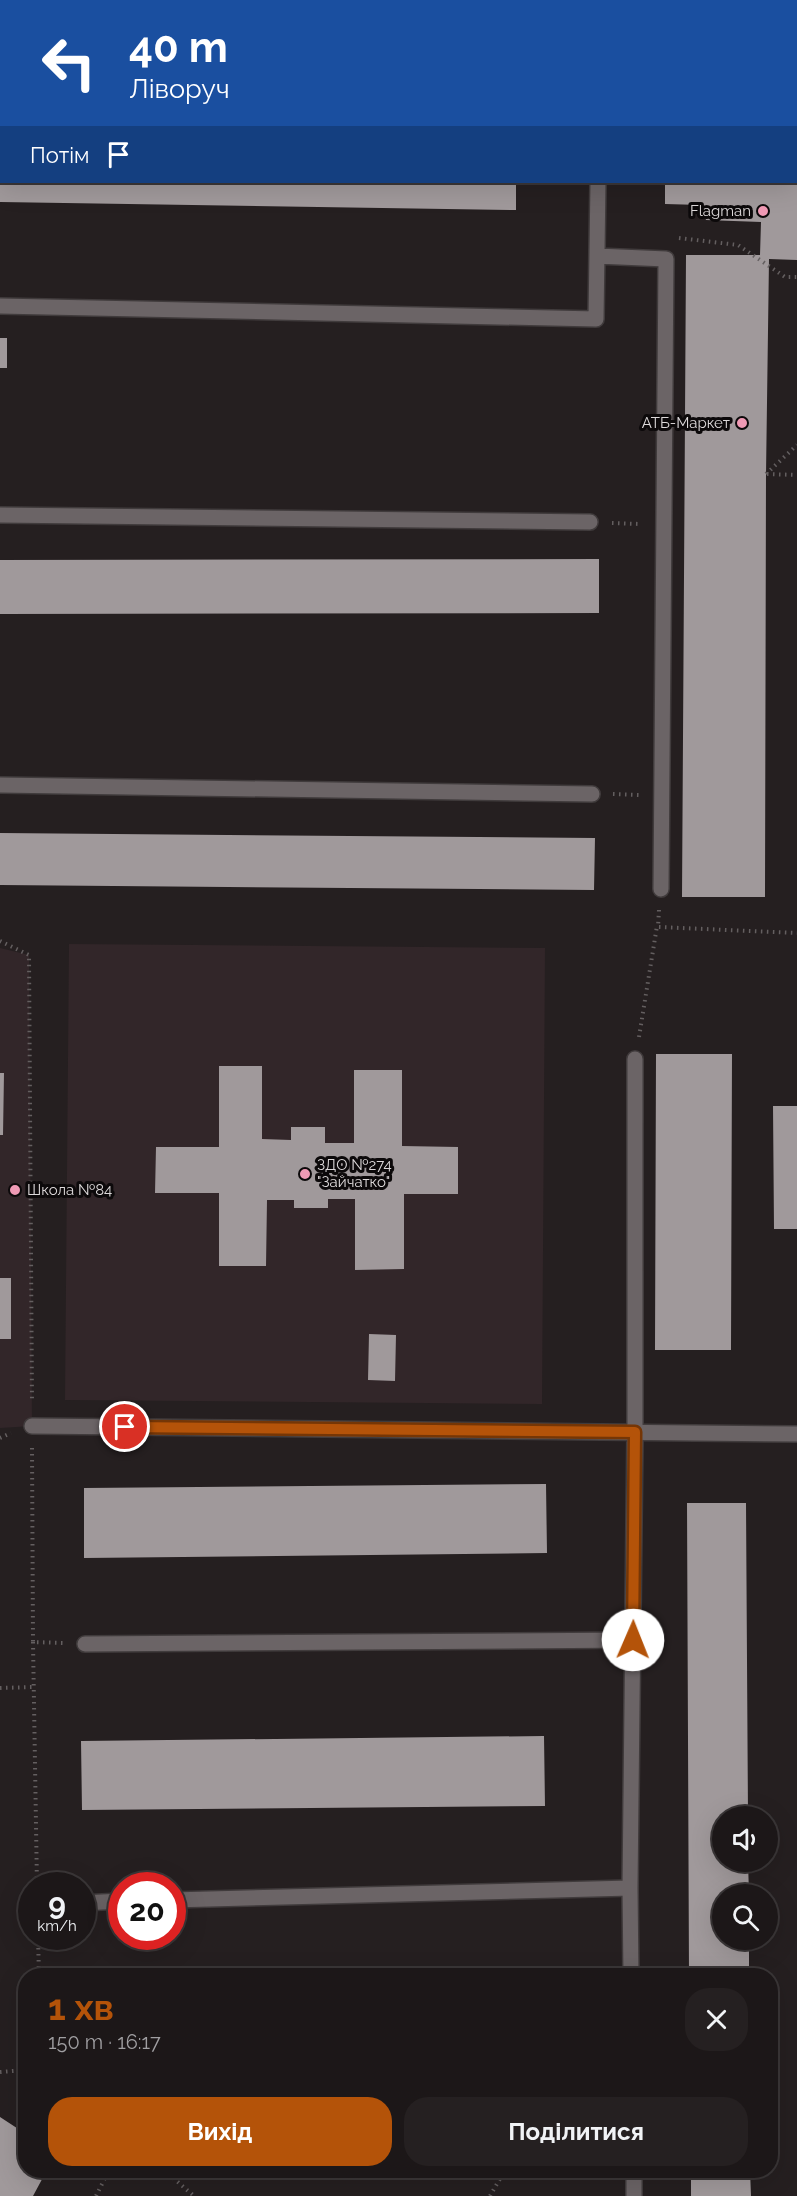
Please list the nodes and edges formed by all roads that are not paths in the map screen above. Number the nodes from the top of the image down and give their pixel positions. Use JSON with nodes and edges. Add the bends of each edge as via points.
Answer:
{"nodes":[{"id":1,"x":598,"y":183,"type":"edge"},
{"id":2,"x":597,"y":256,"type":"junction"},
{"id":3,"x":0,"y":306,"type":"edge"},
{"id":4,"x":0,"y":515,"type":"edge"},
{"id":5,"x":590,"y":522,"type":"road end"},
{"id":6,"x":0,"y":785,"type":"edge"},
{"id":7,"x":592,"y":794,"type":"road end"},
{"id":8,"x":661,"y":889,"type":"road end"},
{"id":9,"x":635,"y":1059,"type":"road end"},
{"id":10,"x":32,"y":1426,"type":"road end"},
{"id":11,"x":635,"y":1432,"type":"junction"},
{"id":12,"x":797,"y":1434,"type":"edge"},
{"id":13,"x":633,"y":1640,"type":"junction"},
{"id":14,"x":85,"y":1644,"type":"road end"},
{"id":15,"x":630,"y":1888,"type":"junction"},
{"id":16,"x":186,"y":1900,"type":"edge"},
{"id":17,"x":631,"y":1968,"type":"edge"},
{"id":18,"x":633,"y":2178,"type":"edge"},
{"id":19,"x":634,"y":2196,"type":"edge"}],
"edges":[{"from":1,"to":2,"type":"lane"},
{"from":2,"to":3,"type":"lane","via":[[596,319]]},
{"from":2,"to":8,"type":"lane","via":[[666,259]]},
{"from":4,"to":5,"type":"lane"},
{"from":6,"to":7,"type":"lane"},
{"from":9,"to":11,"type":"lane"},
{"from":10,"to":11,"type":"lane"},
{"from":11,"to":12,"type":"lane"},
{"from":11,"to":13,"type":"lane"},
{"from":13,"to":14,"type":"lane"},
{"from":13,"to":15,"type":"lane"},
{"from":15,"to":16,"type":"lane"},
{"from":15,"to":17,"type":"lane"},
{"from":18,"to":19,"type":"lane"}]}
